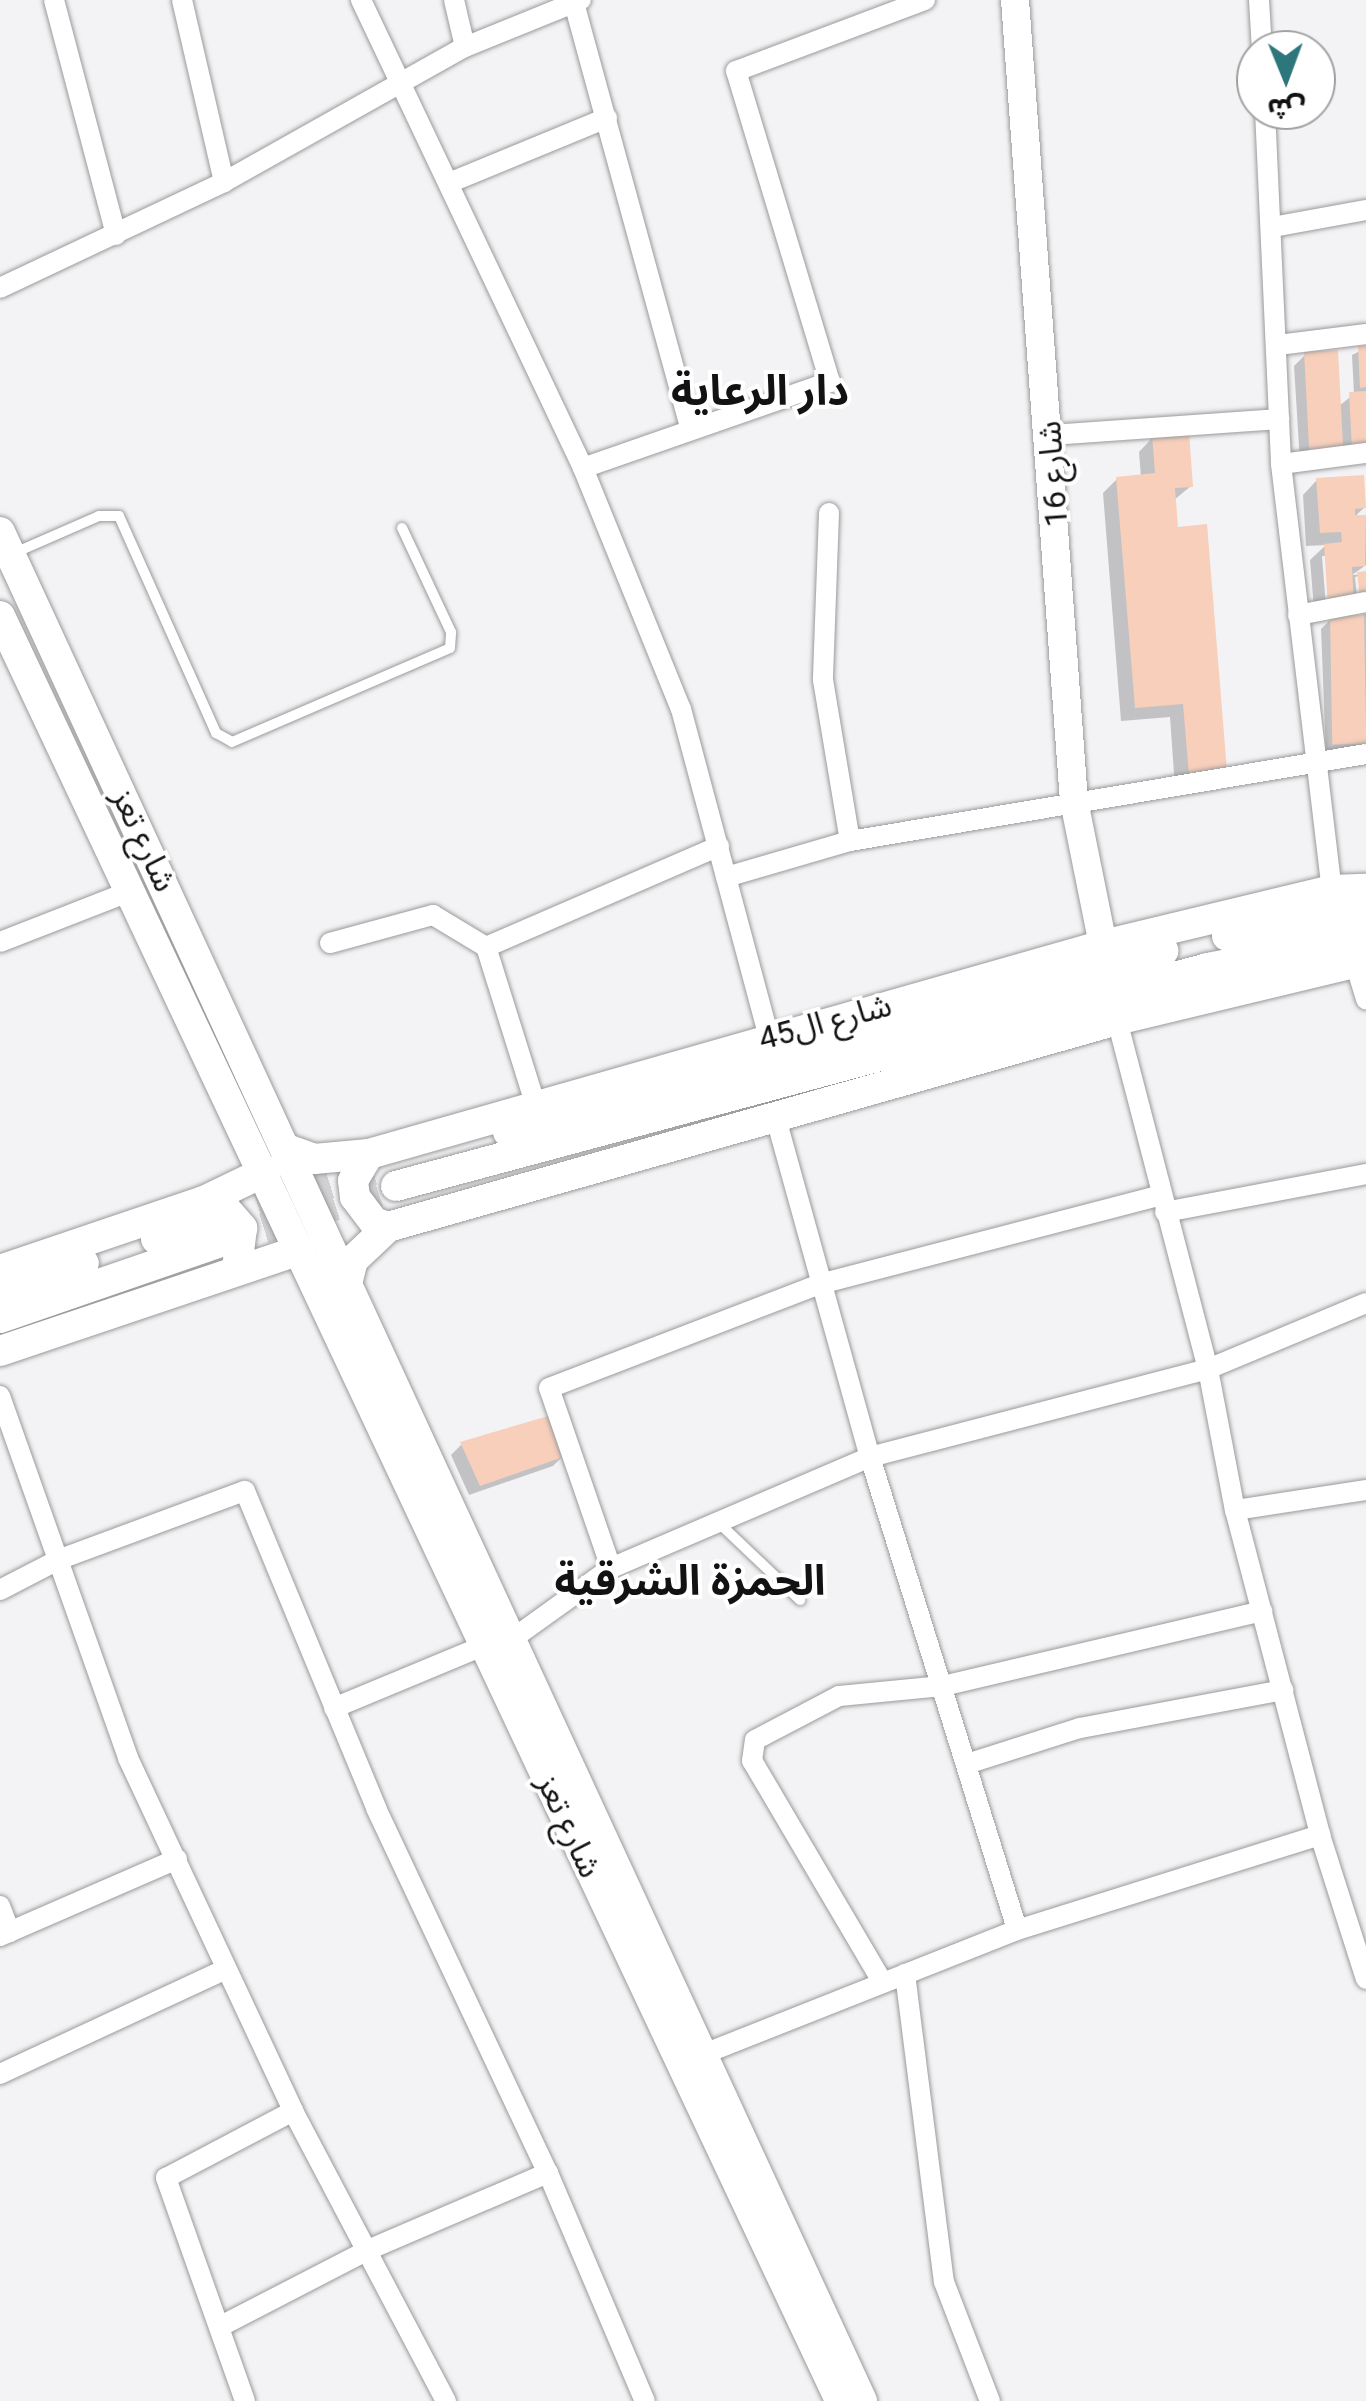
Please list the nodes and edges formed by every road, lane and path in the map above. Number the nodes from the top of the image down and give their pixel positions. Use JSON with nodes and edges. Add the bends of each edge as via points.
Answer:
{"nodes":[{"id":1,"x":54,"y":0,"type":"edge"},
{"id":2,"x":182,"y":0,"type":"edge"},
{"id":3,"x":361,"y":0,"type":"edge"},
{"id":4,"x":454,"y":0,"type":"edge"},
{"id":5,"x":925,"y":0,"type":"edge"},
{"id":6,"x":1014,"y":0,"type":"edge"},
{"id":7,"x":1259,"y":0,"type":"edge"},
{"id":8,"x":578,"y":1,"type":"edge"},
{"id":9,"x":1261,"y":30,"type":"edge"},
{"id":10,"x":465,"y":47,"type":"junction"},
{"id":11,"x":400,"y":83,"type":"junction"},
{"id":12,"x":607,"y":118,"type":"junction"},
{"id":13,"x":1266,"y":130,"type":"edge"},
{"id":14,"x":224,"y":182,"type":"junction"},
{"id":15,"x":450,"y":182,"type":"junction"},
{"id":16,"x":1366,"y":210,"type":"edge"},
{"id":17,"x":1272,"y":227,"type":"junction"},
{"id":18,"x":116,"y":235,"type":"junction"},
{"id":19,"x":0,"y":288,"type":"edge"},
{"id":20,"x":1366,"y":334,"type":"edge"},
{"id":21,"x":1278,"y":345,"type":"junction"},
{"id":22,"x":1280,"y":419,"type":"junction"},
{"id":23,"x":690,"y":426,"type":"junction"},
{"id":24,"x":1051,"y":435,"type":"junction"},
{"id":25,"x":1366,"y":453,"type":"edge"},
{"id":26,"x":1281,"y":464,"type":"junction"},
{"id":27,"x":584,"y":468,"type":"junction"},
{"id":28,"x":829,"y":513,"type":"dead end"},
{"id":29,"x":402,"y":528,"type":"dead end"},
{"id":30,"x":5,"y":543,"type":"edge"},
{"id":31,"x":1366,"y":602,"type":"edge"},
{"id":32,"x":1298,"y":615,"type":"junction"},
{"id":33,"x":0,"y":616,"type":"edge"},
{"id":34,"x":1366,"y":754,"type":"edge"},
{"id":35,"x":1313,"y":764,"type":"junction"},
{"id":36,"x":1074,"y":801,"type":"junction"},
{"id":37,"x":850,"y":841,"type":"junction"},
{"id":38,"x":719,"y":846,"type":"junction"},
{"id":39,"x":726,"y":878,"type":"junction"},
{"id":40,"x":1332,"y":890,"type":"junction"},
{"id":41,"x":1366,"y":890,"type":"edge"},
{"id":42,"x":131,"y":891,"type":"junction"},
{"id":43,"x":1366,"y":907,"type":"edge"},
{"id":44,"x":0,"y":942,"type":"edge"},
{"id":45,"x":330,"y":943,"type":"dead end"},
{"id":46,"x":1103,"y":946,"type":"junction"},
{"id":47,"x":486,"y":948,"type":"junction"},
{"id":48,"x":1362,"y":953,"type":"edge"},
{"id":49,"x":1366,"y":1000,"type":"edge"},
{"id":50,"x":1117,"y":1020,"type":"junction"},
{"id":51,"x":769,"y":1038,"type":"junction"},
{"id":52,"x":536,"y":1103,"type":"junction"},
{"id":53,"x":775,"y":1115,"type":"junction"},
{"id":54,"x":288,"y":1149,"type":"junction"},
{"id":55,"x":384,"y":1168,"type":"junction"},
{"id":56,"x":266,"y":1171,"type":"junction"},
{"id":57,"x":1366,"y":1174,"type":"edge"},
{"id":58,"x":1163,"y":1203,"type":"junction"},
{"id":59,"x":213,"y":1220,"type":"junction"},
{"id":60,"x":388,"y":1227,"type":"junction"},
{"id":61,"x":300,"y":1250,"type":"junction"},
{"id":62,"x":238,"y":1268,"type":"junction"},
{"id":63,"x":0,"y":1270,"type":"edge"},
{"id":64,"x":820,"y":1284,"type":"junction"},
{"id":65,"x":346,"y":1288,"type":"junction"},
{"id":66,"x":0,"y":1296,"type":"edge"},
{"id":67,"x":1366,"y":1303,"type":"edge"},
{"id":68,"x":0,"y":1318,"type":"edge"},
{"id":69,"x":0,"y":1351,"type":"edge"},
{"id":70,"x":1208,"y":1370,"type":"junction"},
{"id":71,"x":0,"y":1396,"type":"edge"},
{"id":72,"x":870,"y":1457,"type":"junction"},
{"id":73,"x":1366,"y":1490,"type":"edge"},
{"id":74,"x":1235,"y":1510,"type":"junction"},
{"id":75,"x":718,"y":1522,"type":"junction"},
{"id":76,"x":58,"y":1560,"type":"junction"},
{"id":77,"x":611,"y":1568,"type":"junction"},
{"id":78,"x":0,"y":1590,"type":"edge"},
{"id":79,"x":800,"y":1600,"type":"dead end"},
{"id":80,"x":1262,"y":1611,"type":"junction"},
{"id":81,"x":515,"y":1637,"type":"junction"},
{"id":82,"x":485,"y":1645,"type":"junction"},
{"id":83,"x":943,"y":1686,"type":"junction"},
{"id":84,"x":1282,"y":1690,"type":"junction"},
{"id":85,"x":334,"y":1708,"type":"junction"},
{"id":86,"x":970,"y":1763,"type":"junction"},
{"id":87,"x":1320,"y":1835,"type":"junction"},
{"id":88,"x":176,"y":1859,"type":"junction"},
{"id":89,"x":0,"y":1906,"type":"edge"},
{"id":90,"x":1017,"y":1930,"type":"junction"},
{"id":91,"x":5,"y":1934,"type":"edge"},
{"id":92,"x":226,"y":1969,"type":"junction"},
{"id":93,"x":905,"y":1974,"type":"junction"},
{"id":94,"x":1365,"y":1975,"type":"edge"},
{"id":95,"x":882,"y":1983,"type":"junction"},
{"id":96,"x":693,"y":2058,"type":"junction"},
{"id":97,"x":0,"y":2074,"type":"edge"},
{"id":98,"x":293,"y":2111,"type":"junction"},
{"id":99,"x":548,"y":2173,"type":"junction"},
{"id":100,"x":368,"y":2250,"type":"junction"},
{"id":101,"x":219,"y":2327,"type":"junction"},
{"id":102,"x":245,"y":2401,"type":"edge"},
{"id":103,"x":446,"y":2401,"type":"edge"},
{"id":104,"x":644,"y":2401,"type":"edge"},
{"id":105,"x":840,"y":2401,"type":"edge"},
{"id":106,"x":862,"y":2401,"type":"edge"},
{"id":107,"x":990,"y":2401,"type":"edge"}],
"edges":[{"from":1,"to":18,"type":"street"},
{"from":2,"to":14,"type":"street"},
{"from":3,"to":11,"type":"street"},
{"from":4,"to":10,"type":"street"},
{"from":5,"to":23,"type":"street","via":[[736,70],[830,382]]},
{"from":6,"to":24,"type":"street","name":"شارع 16"},
{"from":7,"to":9,"type":"street"},
{"from":8,"to":10,"type":"street"},
{"from":8,"to":12,"type":"street"},
{"from":10,"to":11,"type":"street"},
{"from":11,"to":14,"type":"street"},
{"from":11,"to":15,"type":"street"},
{"from":12,"to":15,"type":"street"},
{"from":12,"to":23,"type":"street"},
{"from":13,"to":17,"type":"street"},
{"from":14,"to":18,"type":"street"},
{"from":15,"to":27,"type":"street"},
{"from":16,"to":17,"type":"street"},
{"from":17,"to":21,"type":"street"},
{"from":18,"to":19,"type":"street"},
{"from":20,"to":21,"type":"street"},
{"from":21,"to":22,"type":"street"},
{"from":22,"to":24,"type":"street"},
{"from":22,"to":26,"type":"street"},
{"from":23,"to":27,"type":"street"},
{"from":24,"to":36,"type":"street","name":"شارع 16"},
{"from":25,"to":26,"type":"street"},
{"from":26,"to":32,"type":"street"},
{"from":27,"to":38,"type":"street","via":[[681,708]]},
{"from":28,"to":37,"type":"street","via":[[823,680]]},
{"from":29,"to":30,"type":"lane","via":[[451,632],[450,648],[232,742],[216,733],[119,516]]},
{"from":30,"to":54,"type":"main road","name":"شارع تعز"},
{"from":31,"to":32,"type":"street"},
{"from":32,"to":35,"type":"street"},
{"from":33,"to":42,"type":"main road","name":"شارع تعز"},
{"from":34,"to":35,"type":"street"},
{"from":35,"to":36,"type":"street"},
{"from":35,"to":40,"type":"street"},
{"from":36,"to":37,"type":"street"},
{"from":36,"to":46,"type":"street","name":"شارع 16"},
{"from":37,"to":39,"type":"street"},
{"from":38,"to":39,"type":"street"},
{"from":38,"to":47,"type":"street"},
{"from":39,"to":51,"type":"street"},
{"from":40,"to":41,"type":"main road","name":"شارع ال45"},
{"from":40,"to":46,"type":"main road","name":"شارع ال45"},
{"from":42,"to":44,"type":"street"},
{"from":42,"to":56,"type":"main road","name":"شارع تعز"},
{"from":43,"to":55,"type":"main road","name":"شارع ال45","via":[[1196,942]]},
{"from":45,"to":47,"type":"street","via":[[433,915]]},
{"from":46,"to":51,"type":"main road","name":"شارع ال45"},
{"from":47,"to":52,"type":"street"},
{"from":48,"to":49,"type":"street"},
{"from":48,"to":50,"type":"main road"},
{"from":48,"to":55,"type":"main road","name":"شارع ال45","via":[[1208,968]]},
{"from":50,"to":53,"type":"main road"},
{"from":50,"to":58,"type":"street"},
{"from":51,"to":52,"type":"main road","name":"شارع ال45"},
{"from":52,"to":55,"type":"main road","name":"شارع ال45"},
{"from":53,"to":60,"type":"main road"},
{"from":53,"to":64,"type":"street"},
{"from":54,"to":55,"type":"main road","name":"شارع ال45"},
{"from":54,"to":65,"type":"main road","name":"شارع تعز"},
{"from":55,"to":60,"type":"main road","via":[[353,1181],[354,1197],[374,1222]]},
{"from":56,"to":59,"type":"main road"},
{"from":56,"to":61,"type":"main road","name":"شارع تعز"},
{"from":57,"to":58,"type":"street"},
{"from":58,"to":64,"type":"street"},
{"from":58,"to":70,"type":"street"},
{"from":59,"to":62,"type":"main road","via":[[224,1207],[242,1228]]},
{"from":59,"to":63,"type":"main road"},
{"from":59,"to":66,"type":"main road"},
{"from":59,"to":68,"type":"main road"},
{"from":60,"to":65,"type":"main road","via":[[353,1260]]},
{"from":61,"to":62,"type":"main road"},
{"from":61,"to":82,"type":"main road","name":"شارع تعز"},
{"from":62,"to":69,"type":"main road"},
{"from":64,"to":72,"type":"street"},
{"from":64,"to":77,"type":"street","via":[[548,1388]]},
{"from":65,"to":81,"type":"main road","name":"شارع تعز"},
{"from":67,"to":70,"type":"street"},
{"from":70,"to":72,"type":"street"},
{"from":70,"to":74,"type":"street"},
{"from":71,"to":76,"type":"street"},
{"from":72,"to":75,"type":"street"},
{"from":72,"to":83,"type":"street"},
{"from":73,"to":74,"type":"street"},
{"from":74,"to":80,"type":"street"},
{"from":75,"to":77,"type":"street"},
{"from":75,"to":79,"type":"lane"},
{"from":76,"to":78,"type":"street"},
{"from":76,"to":85,"type":"street","via":[[245,1491]]},
{"from":76,"to":88,"type":"street","via":[[128,1758]]},
{"from":77,"to":81,"type":"street"},
{"from":80,"to":83,"type":"street"},
{"from":80,"to":84,"type":"street"},
{"from":81,"to":96,"type":"main road","name":"شارع تعز"},
{"from":82,"to":85,"type":"street"},
{"from":82,"to":96,"type":"main road","name":"شارع تعز"},
{"from":83,"to":86,"type":"street"},
{"from":83,"to":95,"type":"street","via":[[839,1696],[749,1749]]},
{"from":84,"to":86,"type":"street","via":[[1080,1728]]},
{"from":84,"to":87,"type":"street"},
{"from":85,"to":99,"type":"street"},
{"from":86,"to":90,"type":"street"},
{"from":87,"to":90,"type":"street"},
{"from":87,"to":94,"type":"street"},
{"from":88,"to":91,"type":"street"},
{"from":88,"to":92,"type":"street"},
{"from":89,"to":91,"type":"street"},
{"from":90,"to":93,"type":"street"},
{"from":92,"to":97,"type":"street"},
{"from":92,"to":98,"type":"street"},
{"from":93,"to":95,"type":"street"},
{"from":93,"to":107,"type":"street","via":[[944,2282]]},
{"from":95,"to":96,"type":"street"},
{"from":96,"to":105,"type":"main road","name":"شارع تعز"},
{"from":96,"to":106,"type":"main road","name":"شارع تعز"},
{"from":98,"to":100,"type":"street"},
{"from":98,"to":101,"type":"street","via":[[166,2178]]},
{"from":99,"to":100,"type":"street"},
{"from":99,"to":104,"type":"street"},
{"from":100,"to":101,"type":"street"},
{"from":100,"to":103,"type":"street"},
{"from":101,"to":102,"type":"street"}]}
